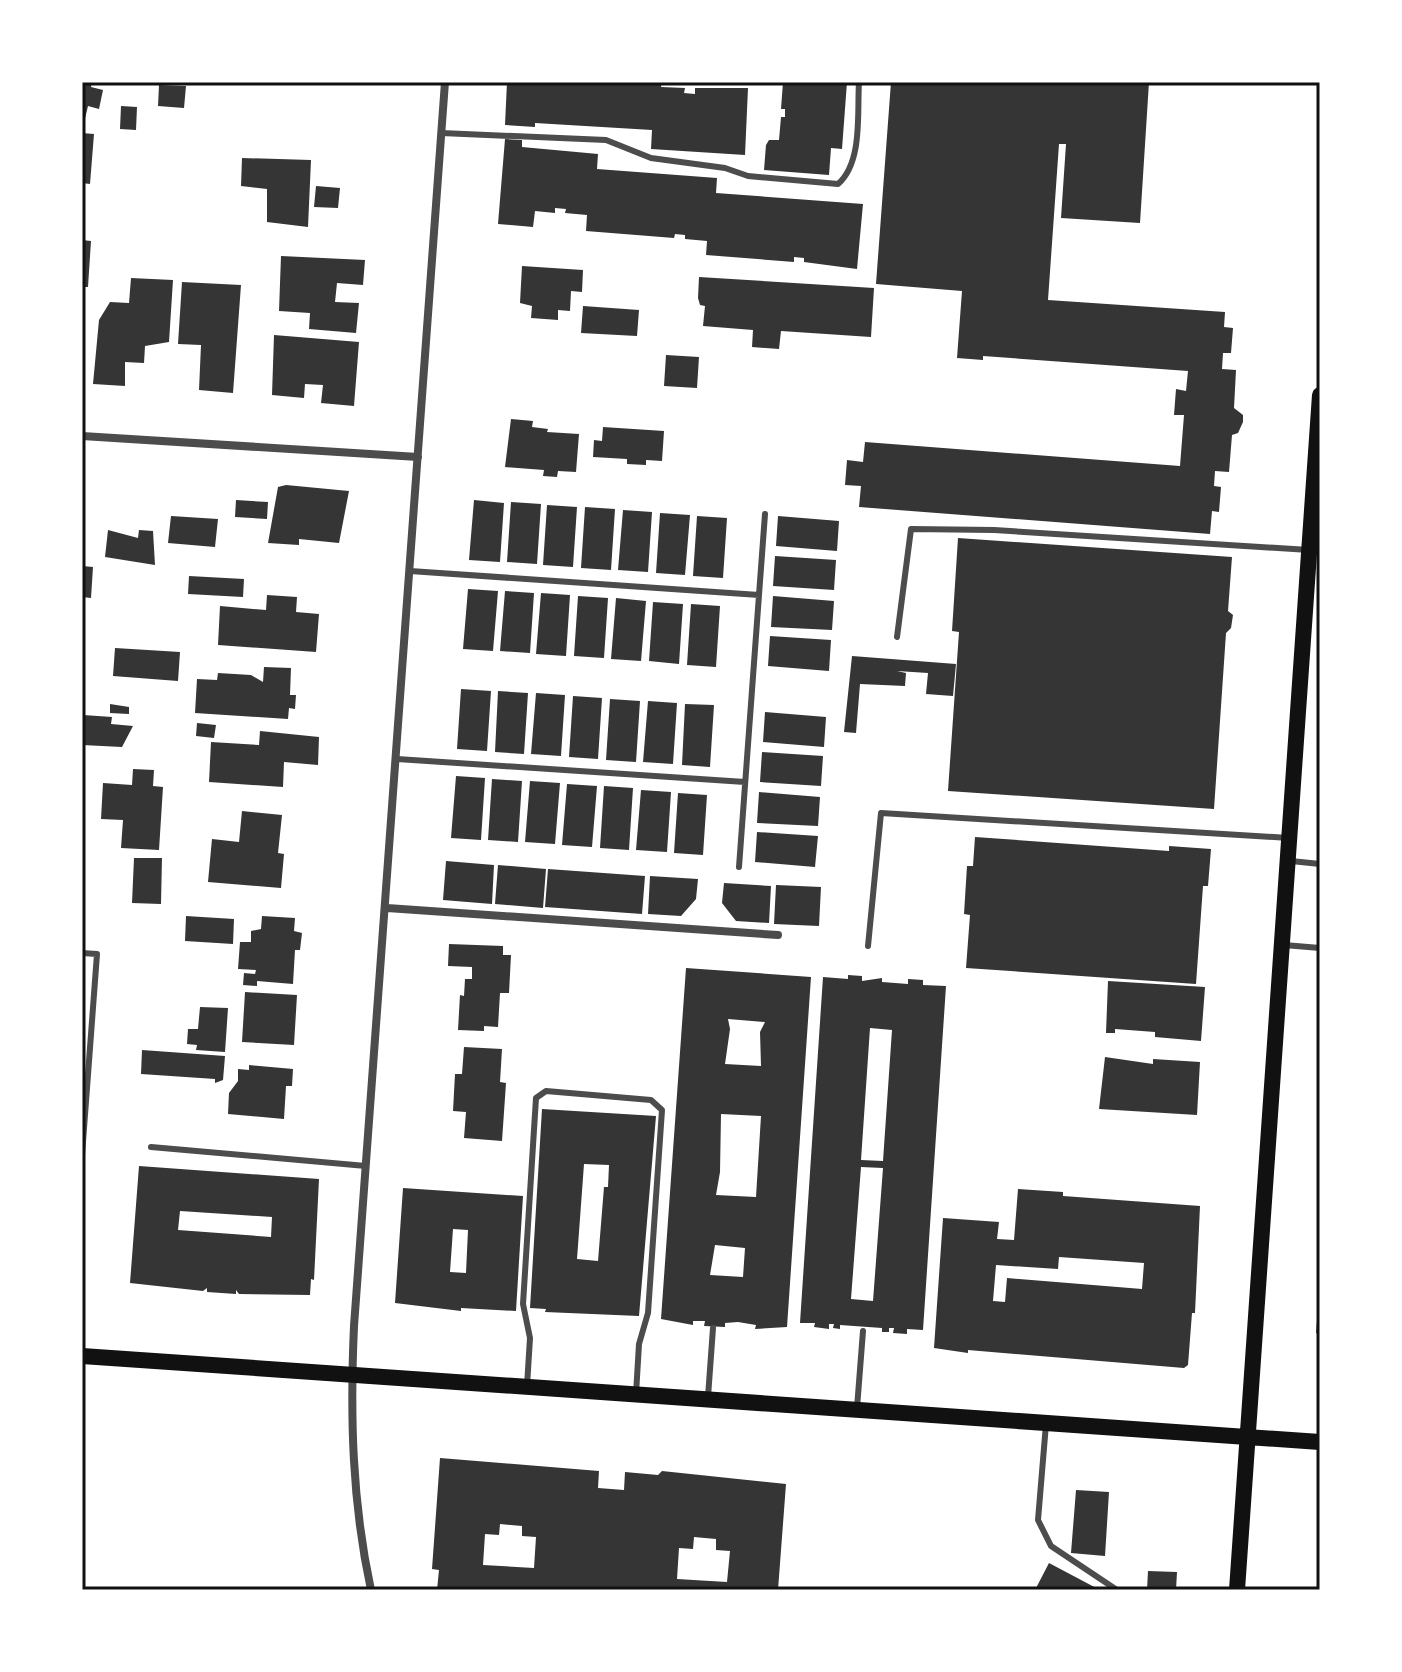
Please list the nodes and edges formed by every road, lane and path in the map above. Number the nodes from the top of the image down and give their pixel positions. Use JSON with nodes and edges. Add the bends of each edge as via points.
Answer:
{"nodes":[{"id":1,"x":445,"y":82,"type":"edge"},
{"id":2,"x":859,"y":82,"type":"edge"},
{"id":3,"x":441,"y":133,"type":"junction"},
{"id":4,"x":1320,"y":395,"type":"edge"},
{"id":5,"x":82,"y":436,"type":"edge"},
{"id":6,"x":418,"y":457,"type":"junction"},
{"id":7,"x":765,"y":514,"type":"dead end"},
{"id":8,"x":1309,"y":550,"type":"junction"},
{"id":9,"x":410,"y":571,"type":"junction"},
{"id":10,"x":759,"y":595,"type":"junction"},
{"id":11,"x":897,"y":637,"type":"dead end"},
{"id":12,"x":397,"y":759,"type":"junction"},
{"id":13,"x":745,"y":782,"type":"junction"},
{"id":14,"x":1289,"y":838,"type":"junction"},
{"id":15,"x":1287,"y":861,"type":"junction"},
{"id":16,"x":1320,"y":864,"type":"edge"},
{"id":17,"x":739,"y":867,"type":"dead end"},
{"id":18,"x":387,"y":908,"type":"junction"},
{"id":19,"x":778,"y":935,"type":"dead end"},
{"id":20,"x":1281,"y":945,"type":"junction"},
{"id":21,"x":868,"y":946,"type":"dead end"},
{"id":22,"x":1320,"y":948,"type":"edge"},
{"id":23,"x":82,"y":953,"type":"edge"},
{"id":24,"x":151,"y":1147,"type":"dead end"},
{"id":25,"x":82,"y":1155,"type":"edge"},
{"id":26,"x":366,"y":1166,"type":"junction"},
{"id":27,"x":713,"y":1328,"type":"dead end"},
{"id":28,"x":863,"y":1331,"type":"dead end"},
{"id":29,"x":82,"y":1356,"type":"edge"},
{"id":30,"x":352,"y":1373,"type":"junction"},
{"id":31,"x":527,"y":1386,"type":"junction"},
{"id":32,"x":636,"y":1395,"type":"junction"},
{"id":33,"x":708,"y":1400,"type":"junction"},
{"id":34,"x":857,"y":1412,"type":"junction"},
{"id":35,"x":1046,"y":1424,"type":"junction"},
{"id":36,"x":1247,"y":1437,"type":"junction"},
{"id":37,"x":1320,"y":1442,"type":"edge"},
{"id":38,"x":371,"y":1590,"type":"edge"},
{"id":39,"x":1117,"y":1590,"type":"edge"},
{"id":40,"x":1237,"y":1590,"type":"edge"}],
"edges":[{"from":1,"to":3,"type":"street"},
{"from":2,"to":3,"type":"lane","via":[[853,162],[838,184],[748,176],[651,158],[606,140]]},
{"from":3,"to":6,"type":"street"},
{"from":4,"to":8,"type":"main road"},
{"from":5,"to":6,"type":"street"},
{"from":6,"to":9,"type":"street"},
{"from":7,"to":10,"type":"lane"},
{"from":8,"to":11,"type":"lane","via":[[911,529]]},
{"from":8,"to":14,"type":"main road"},
{"from":9,"to":10,"type":"lane"},
{"from":9,"to":12,"type":"street"},
{"from":10,"to":13,"type":"lane"},
{"from":12,"to":13,"type":"lane"},
{"from":12,"to":18,"type":"street"},
{"from":13,"to":17,"type":"lane"},
{"from":14,"to":15,"type":"main road"},
{"from":14,"to":21,"type":"lane","via":[[881,813]]},
{"from":15,"to":16,"type":"lane"},
{"from":15,"to":20,"type":"main road"},
{"from":18,"to":19,"type":"street"},
{"from":18,"to":26,"type":"street"},
{"from":20,"to":22,"type":"lane"},
{"from":20,"to":36,"type":"main road"},
{"from":23,"to":25,"type":"lane","via":[[97,954]]},
{"from":24,"to":26,"type":"lane"},
{"from":26,"to":30,"type":"street"},
{"from":27,"to":33,"type":"lane"},
{"from":28,"to":34,"type":"lane"},
{"from":29,"to":30,"type":"main road"},
{"from":30,"to":31,"type":"main road"},
{"from":30,"to":38,"type":"street","via":[[350,1427],[359,1533]]},
{"from":31,"to":32,"type":"main road"},
{"from":31,"to":32,"type":"lane","via":[[530,1338],[523,1304],[536,1098],[546,1091],[651,1100],[662,1110],[648,1313],[639,1344]]},
{"from":32,"to":33,"type":"main road"},
{"from":33,"to":34,"type":"main road"},
{"from":34,"to":35,"type":"main road"},
{"from":35,"to":36,"type":"main road"},
{"from":35,"to":39,"type":"lane","via":[[1038,1520],[1051,1546]]},
{"from":36,"to":37,"type":"main road"},
{"from":36,"to":40,"type":"main road"}]}
